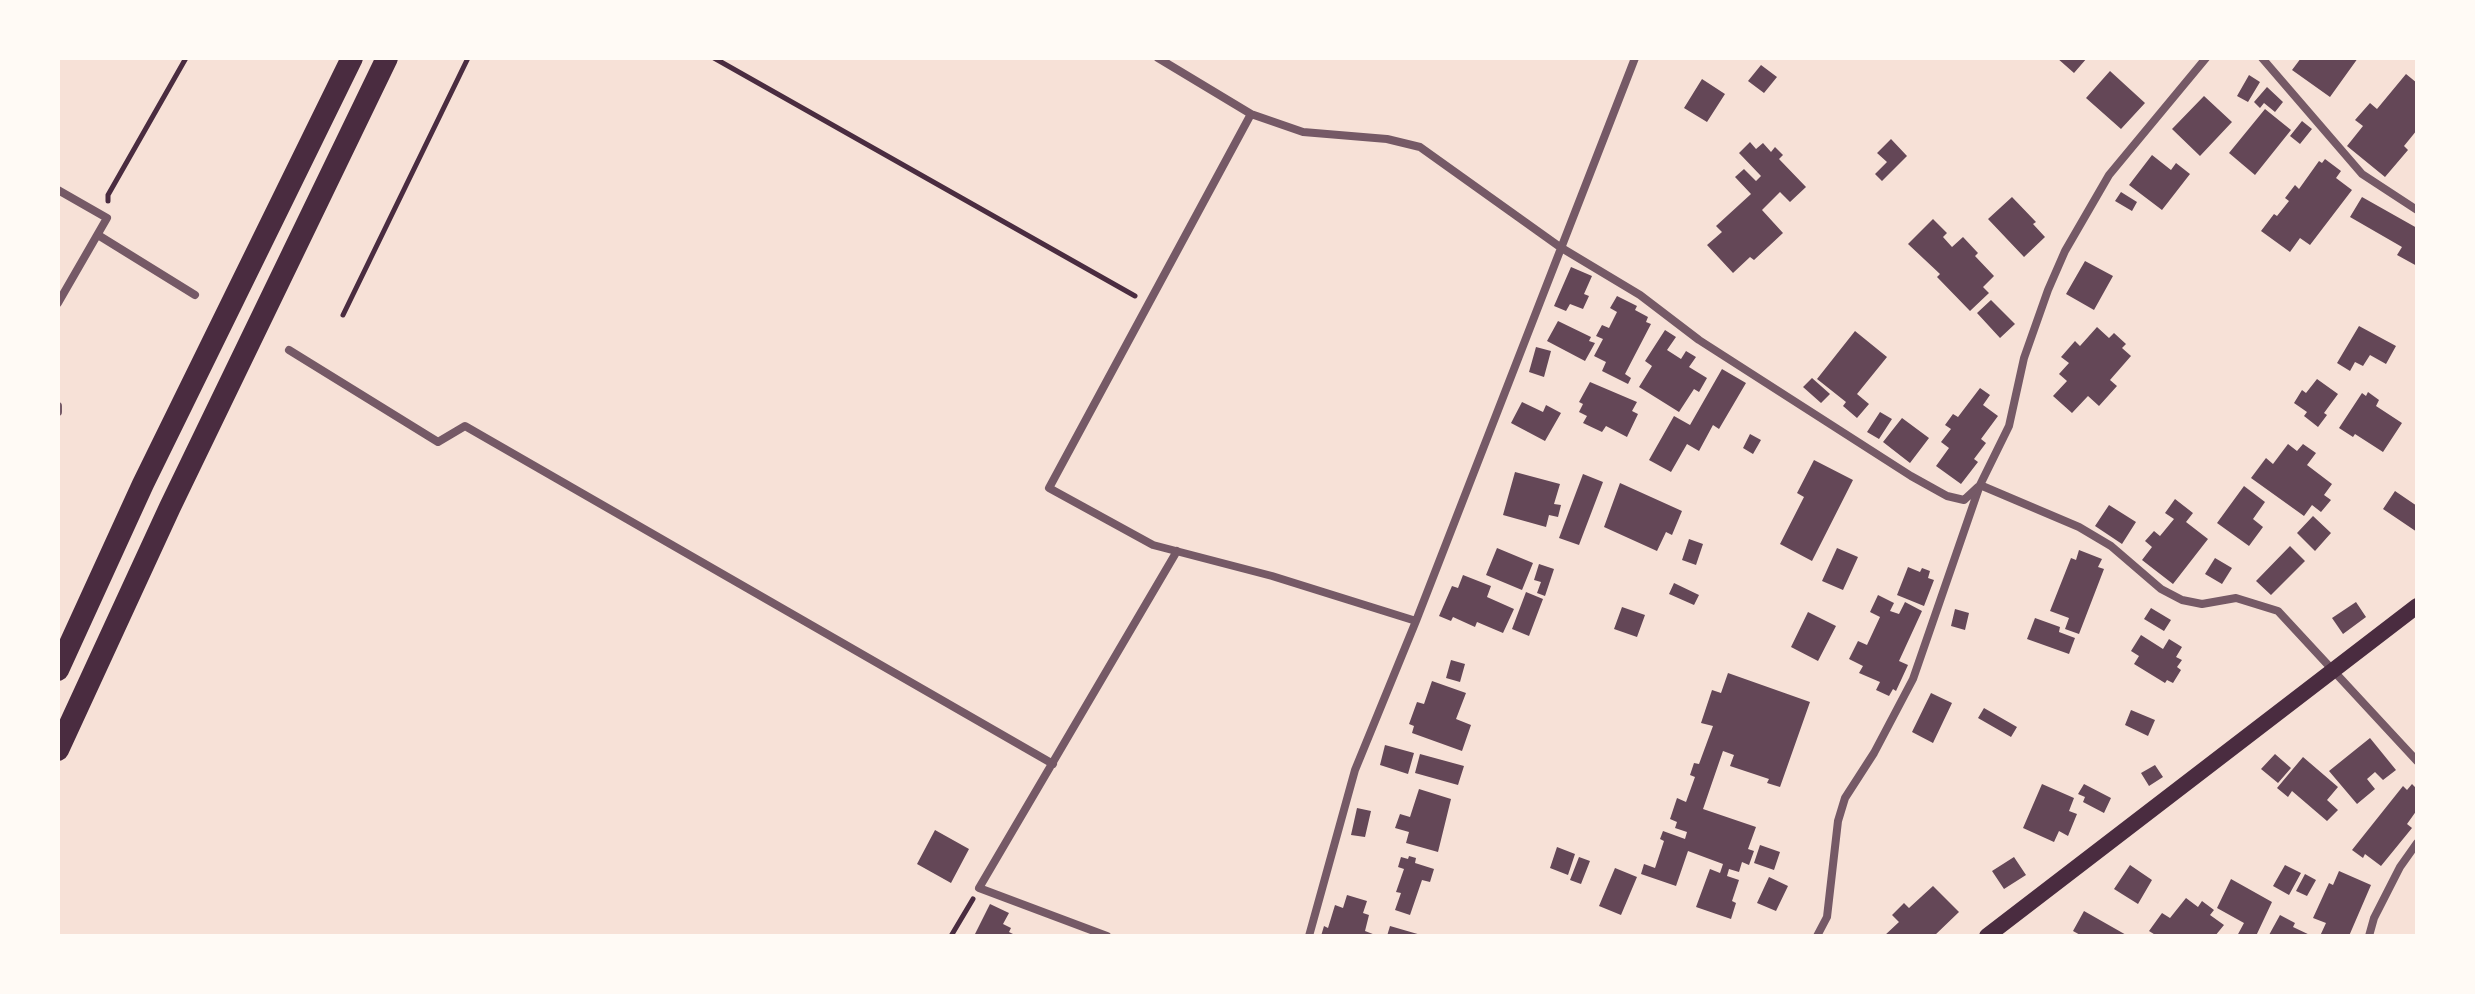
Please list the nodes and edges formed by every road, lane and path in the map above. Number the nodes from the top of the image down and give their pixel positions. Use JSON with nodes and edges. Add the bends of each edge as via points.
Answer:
{"nodes":[{"id":1,"x":186,"y":58,"type":"edge"},
{"id":2,"x":352,"y":58,"type":"edge"},
{"id":3,"x":387,"y":58,"type":"edge"},
{"id":4,"x":468,"y":58,"type":"edge"},
{"id":5,"x":714,"y":58,"type":"edge"},
{"id":6,"x":1158,"y":58,"type":"edge"},
{"id":7,"x":1635,"y":58,"type":"edge"},
{"id":8,"x":2206,"y":58,"type":"edge"},
{"id":9,"x":2262,"y":58,"type":"edge"},
{"id":10,"x":1251,"y":114,"type":"junction"},
{"id":11,"x":58,"y":190,"type":"edge"},
{"id":12,"x":2417,"y":210,"type":"edge"},
{"id":13,"x":107,"y":218,"type":"junction"},
{"id":14,"x":98,"y":235,"type":"junction"},
{"id":15,"x":1560,"y":247,"type":"junction"},
{"id":16,"x":195,"y":295,"type":"dead end"},
{"id":17,"x":58,"y":303,"type":"edge"},
{"id":18,"x":1150,"y":304,"type":"junction"},
{"id":19,"x":343,"y":315,"type":"dead end"},
{"id":20,"x":289,"y":350,"type":"dead end"},
{"id":21,"x":58,"y":406,"type":"edge"},
{"id":22,"x":58,"y":412,"type":"edge"},
{"id":23,"x":1980,"y":485,"type":"junction"},
{"id":24,"x":1177,"y":551,"type":"junction"},
{"id":25,"x":2417,"y":606,"type":"edge"},
{"id":26,"x":1416,"y":621,"type":"junction"},
{"id":27,"x":2331,"y":669,"type":"junction"},
{"id":28,"x":58,"y":670,"type":"edge"},
{"id":29,"x":58,"y":750,"type":"edge"},
{"id":30,"x":2417,"y":761,"type":"edge"},
{"id":31,"x":1053,"y":764,"type":"junction"},
{"id":32,"x":2417,"y":843,"type":"edge"},
{"id":33,"x":979,"y":888,"type":"junction"},
{"id":34,"x":951,"y":936,"type":"edge"},
{"id":35,"x":1107,"y":936,"type":"edge"},
{"id":36,"x":1309,"y":936,"type":"edge"},
{"id":37,"x":1817,"y":936,"type":"edge"},
{"id":38,"x":1987,"y":936,"type":"edge"},
{"id":39,"x":2369,"y":936,"type":"edge"}],
"edges":[{"from":1,"to":13,"type":"path","via":[[108,195]]},
{"from":2,"to":28,"type":"highway"},
{"from":3,"to":29,"type":"highway"},
{"from":4,"to":19,"type":"path"},
{"from":5,"to":18,"type":"path"},
{"from":6,"to":10,"type":"street"},
{"from":7,"to":15,"type":"street"},
{"from":8,"to":23,"type":"street","via":[[2109,175],[2065,251],[2024,358],[2009,426]]},
{"from":9,"to":12,"type":"street","via":[[2362,174]]},
{"from":10,"to":15,"type":"street","via":[[1303,132],[1420,147]]},
{"from":10,"to":18,"type":"street"},
{"from":11,"to":13,"type":"street"},
{"from":13,"to":14,"type":"street"},
{"from":14,"to":16,"type":"street"},
{"from":14,"to":17,"type":"street"},
{"from":15,"to":23,"type":"street","via":[[1923,483],[1964,500]]},
{"from":15,"to":26,"type":"street"},
{"from":18,"to":24,"type":"street","via":[[1049,488],[1153,545]]},
{"from":20,"to":31,"type":"street","via":[[438,442],[465,426]]},
{"from":21,"to":22,"type":"street"},
{"from":23,"to":27,"type":"street","via":[[2079,527],[2182,600],[2202,604],[2236,598],[2278,611]]},
{"from":23,"to":37,"type":"street","via":[[1913,679],[1845,798],[1827,917]]},
{"from":24,"to":26,"type":"street"},
{"from":24,"to":31,"type":"street"},
{"from":25,"to":27,"type":"main road"},
{"from":26,"to":36,"type":"street","via":[[1355,770]]},
{"from":27,"to":30,"type":"street"},
{"from":27,"to":38,"type":"main road"},
{"from":31,"to":33,"type":"street"},
{"from":32,"to":39,"type":"street","via":[[2380,905]]},
{"from":33,"to":34,"type":"path"},
{"from":33,"to":35,"type":"street"}]}
